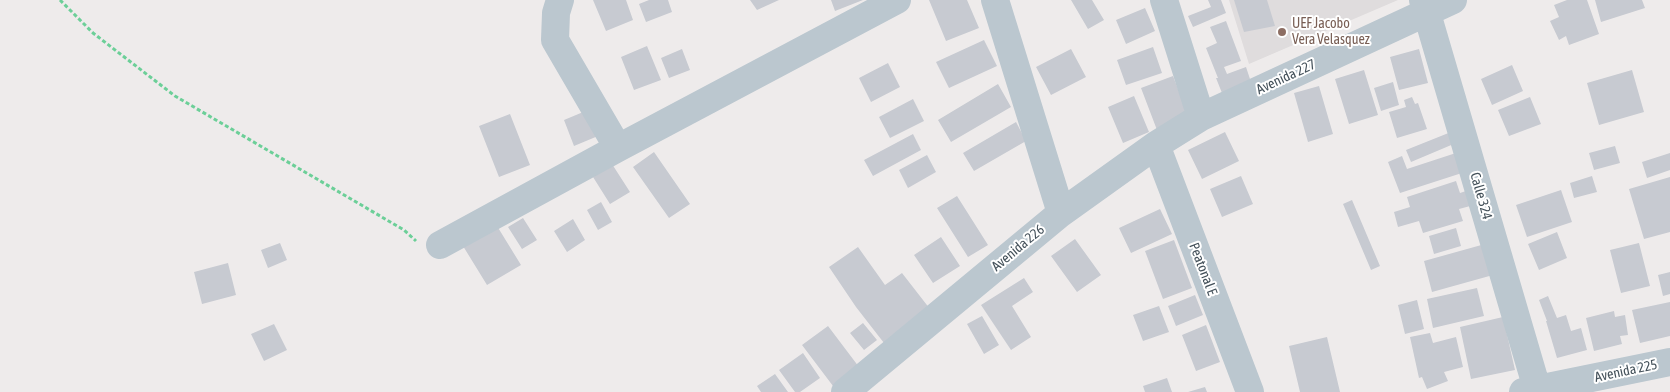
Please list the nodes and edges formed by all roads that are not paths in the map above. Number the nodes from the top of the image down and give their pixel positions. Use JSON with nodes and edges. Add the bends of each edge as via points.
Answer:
{"nodes":[{"id":1,"x":560,"y":0,"type":"edge"},
{"id":2,"x":897,"y":0,"type":"edge"},
{"id":3,"x":995,"y":0,"type":"edge"},
{"id":4,"x":1164,"y":0,"type":"edge"},
{"id":5,"x":1453,"y":0,"type":"edge"},
{"id":6,"x":1424,"y":6,"type":"edge"},
{"id":7,"x":1201,"y":117,"type":"junction"},
{"id":8,"x":1156,"y":145,"type":"junction"},
{"id":9,"x":618,"y":148,"type":"junction"},
{"id":10,"x":1061,"y":212,"type":"junction"},
{"id":11,"x":440,"y":245,"type":"road end"},
{"id":12,"x":1670,"y":362,"type":"edge"},
{"id":13,"x":1533,"y":391,"type":"edge"},
{"id":14,"x":845,"y":392,"type":"edge"},
{"id":15,"x":1250,"y":392,"type":"edge"}],
"edges":[{"from":1,"to":9,"type":"street","via":[[555,40]]},
{"from":2,"to":9,"type":"street"},
{"from":3,"to":10,"type":"street"},
{"from":4,"to":7,"type":"street"},
{"from":5,"to":6,"type":"street","name":"Avenida 227"},
{"from":6,"to":7,"type":"street","name":"Avenida 227"},
{"from":6,"to":13,"type":"street","name":"Calle 324"},
{"from":7,"to":8,"type":"street","name":"Avenida 226"},
{"from":8,"to":10,"type":"street","name":"Avenida 226"},
{"from":8,"to":15,"type":"street","name":"Peatonal E"},
{"from":9,"to":11,"type":"street"},
{"from":10,"to":14,"type":"street","name":"Avenida 226"},
{"from":12,"to":13,"type":"street","name":"Avenida 225"}]}
